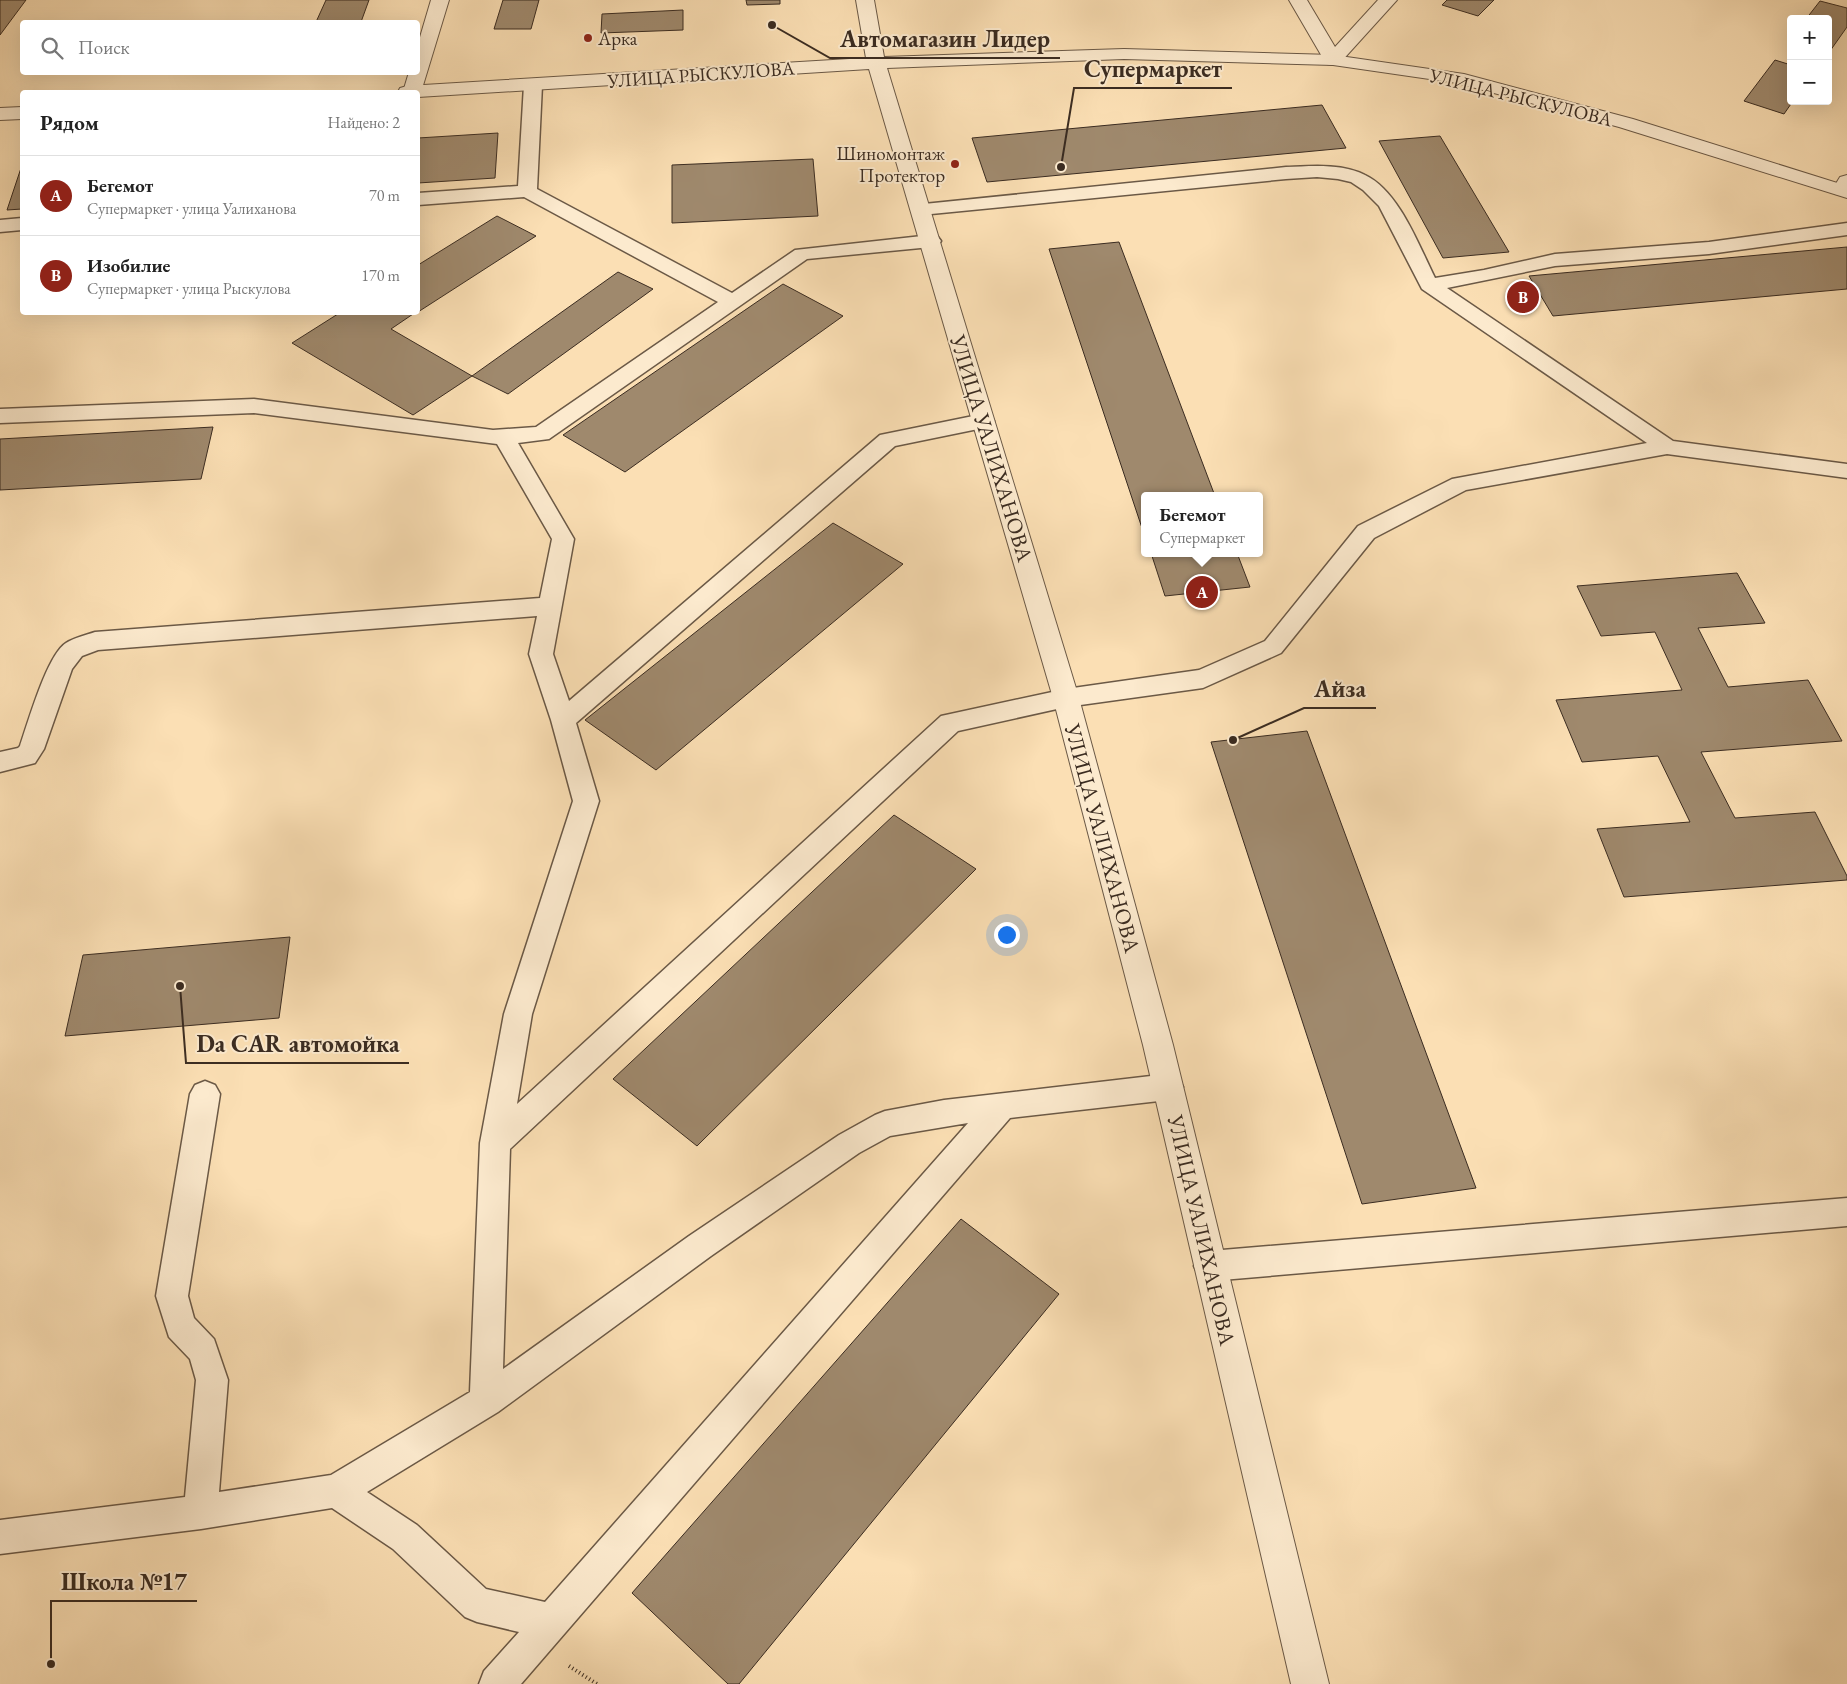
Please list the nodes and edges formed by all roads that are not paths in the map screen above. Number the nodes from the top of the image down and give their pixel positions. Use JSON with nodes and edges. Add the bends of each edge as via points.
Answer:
{"nodes":[{"id":1,"x":440,"y":0,"type":"edge"},
{"id":2,"x":865,"y":0,"type":"edge"},
{"id":3,"x":1298,"y":0,"type":"edge"},
{"id":4,"x":1388,"y":0,"type":"edge"},
{"id":5,"x":1333,"y":60,"type":"junction"},
{"id":6,"x":876,"y":63,"type":"junction"},
{"id":7,"x":420,"y":66,"type":"edge"},
{"id":8,"x":417,"y":75,"type":"edge"},
{"id":9,"x":533,"y":84,"type":"junction"},
{"id":10,"x":413,"y":90,"type":"edge"},
{"id":11,"x":420,"y":91,"type":"edge"},
{"id":12,"x":20,"y":113,"type":"edge"},
{"id":13,"x":0,"y":114,"type":"edge"},
{"id":14,"x":1845,"y":188,"type":"edge"},
{"id":15,"x":527,"y":192,"type":"junction"},
{"id":16,"x":420,"y":199,"type":"edge"},
{"id":17,"x":921,"y":209,"type":"junction"},
{"id":18,"x":20,"y":224,"type":"edge"},
{"id":19,"x":0,"y":226,"type":"edge"},
{"id":20,"x":1847,"y":229,"type":"edge"},
{"id":21,"x":931,"y":241,"type":"junction"},
{"id":22,"x":1429,"y":285,"type":"junction"},
{"id":23,"x":733,"y":302,"type":"junction"},
{"id":24,"x":0,"y":416,"type":"edge"},
{"id":25,"x":983,"y":421,"type":"junction"},
{"id":26,"x":503,"y":436,"type":"junction"},
{"id":27,"x":1667,"y":447,"type":"junction"},
{"id":28,"x":1847,"y":471,"type":"edge"},
{"id":29,"x":551,"y":606,"type":"junction"},
{"id":30,"x":1066,"y":698,"type":"junction"},
{"id":31,"x":563,"y":720,"type":"junction"},
{"id":32,"x":0,"y":762,"type":"edge"},
{"id":33,"x":1168,"y":1087,"type":"junction"},
{"id":34,"x":205,"y":1094,"type":"dead end"},
{"id":35,"x":1002,"y":1106,"type":"junction"},
{"id":36,"x":495,"y":1143,"type":"junction"},
{"id":37,"x":1847,"y":1212,"type":"edge"},
{"id":38,"x":1210,"y":1266,"type":"junction"},
{"id":39,"x":486,"y":1401,"type":"junction"},
{"id":40,"x":336,"y":1490,"type":"junction"},
{"id":41,"x":201,"y":1512,"type":"junction"},
{"id":42,"x":0,"y":1537,"type":"edge"},
{"id":43,"x":552,"y":1621,"type":"junction"},
{"id":44,"x":497,"y":1684,"type":"edge"},
{"id":45,"x":1310,"y":1684,"type":"edge"}],
"edges":[{"from":1,"to":7,"type":"street"},
{"from":2,"to":6,"type":"street","name":"УЛИЦА УАЛИХАНОВА"},
{"from":3,"to":5,"type":"street"},
{"from":4,"to":5,"type":"street"},
{"from":5,"to":6,"type":"street","name":"УЛИЦА РЫСКУЛОВА","via":[[1124,54]]},
{"from":5,"to":14,"type":"street","name":"УЛИЦА РЫСКУЛОВА","via":[[1458,78],[1626,123]]},
{"from":6,"to":9,"type":"street","name":"УЛИЦА РЫСКУЛОВА"},
{"from":6,"to":17,"type":"street","name":"УЛИЦА УАЛИХАНОВА"},
{"from":8,"to":10,"type":"street"},
{"from":9,"to":11,"type":"street","name":"УЛИЦА РЫСКУЛОВА"},
{"from":9,"to":15,"type":"lane"},
{"from":12,"to":13,"type":"street"},
{"from":15,"to":16,"type":"lane"},
{"from":15,"to":23,"type":"lane"},
{"from":17,"to":21,"type":"street","name":"УЛИЦА УАЛИХАНОВА"},
{"from":17,"to":22,"type":"lane","via":[[1286,173],[1338,173],[1358,178],[1387,204]]},
{"from":18,"to":19,"type":"lane"},
{"from":20,"to":22,"type":"lane","via":[[1709,248],[1555,260]]},
{"from":21,"to":23,"type":"lane","via":[[802,254]]},
{"from":21,"to":25,"type":"street","name":"УЛИЦА УАЛИХАНОВА"},
{"from":22,"to":27,"type":"lane"},
{"from":23,"to":26,"type":"lane","via":[[541,434]]},
{"from":24,"to":26,"type":"lane","via":[[254,406]]},
{"from":25,"to":30,"type":"street","name":"УЛИЦА УАЛИХАНОВА"},
{"from":25,"to":31,"type":"lane","via":[[888,440]]},
{"from":26,"to":29,"type":"lane","via":[[563,539]]},
{"from":27,"to":28,"type":"lane"},
{"from":27,"to":30,"type":"lane","via":[[1460,484],[1366,532],[1273,648],[1203,679]]},
{"from":29,"to":31,"type":"lane","via":[[541,654]]},
{"from":29,"to":32,"type":"lane","via":[[95,641],[73,650],[61,666],[26,756]]},
{"from":30,"to":33,"type":"street","name":"УЛИЦА УАЛИХАНОВА"},
{"from":30,"to":36,"type":"lane","via":[[950,723]]},
{"from":31,"to":36,"type":"lane","via":[[586,801],[518,1014]]},
{"from":33,"to":35,"type":"lane"},
{"from":33,"to":38,"type":"street","name":"УЛИЦА УАЛИХАНОВА"},
{"from":34,"to":41,"type":"lane","via":[[172,1296],[180,1326],[203,1350],[212,1380]]},
{"from":35,"to":39,"type":"lane","via":[[885,1124],[849,1144],[700,1246]]},
{"from":35,"to":43,"type":"lane"},
{"from":36,"to":39,"type":"lane"},
{"from":37,"to":38,"type":"lane"},
{"from":38,"to":45,"type":"street","name":"УЛИЦА УАЛИХАНОВА"},
{"from":39,"to":40,"type":"lane"},
{"from":40,"to":41,"type":"lane"},
{"from":40,"to":43,"type":"lane","via":[[406,1536],[477,1605]]},
{"from":41,"to":42,"type":"lane"},
{"from":43,"to":44,"type":"lane"}]}
